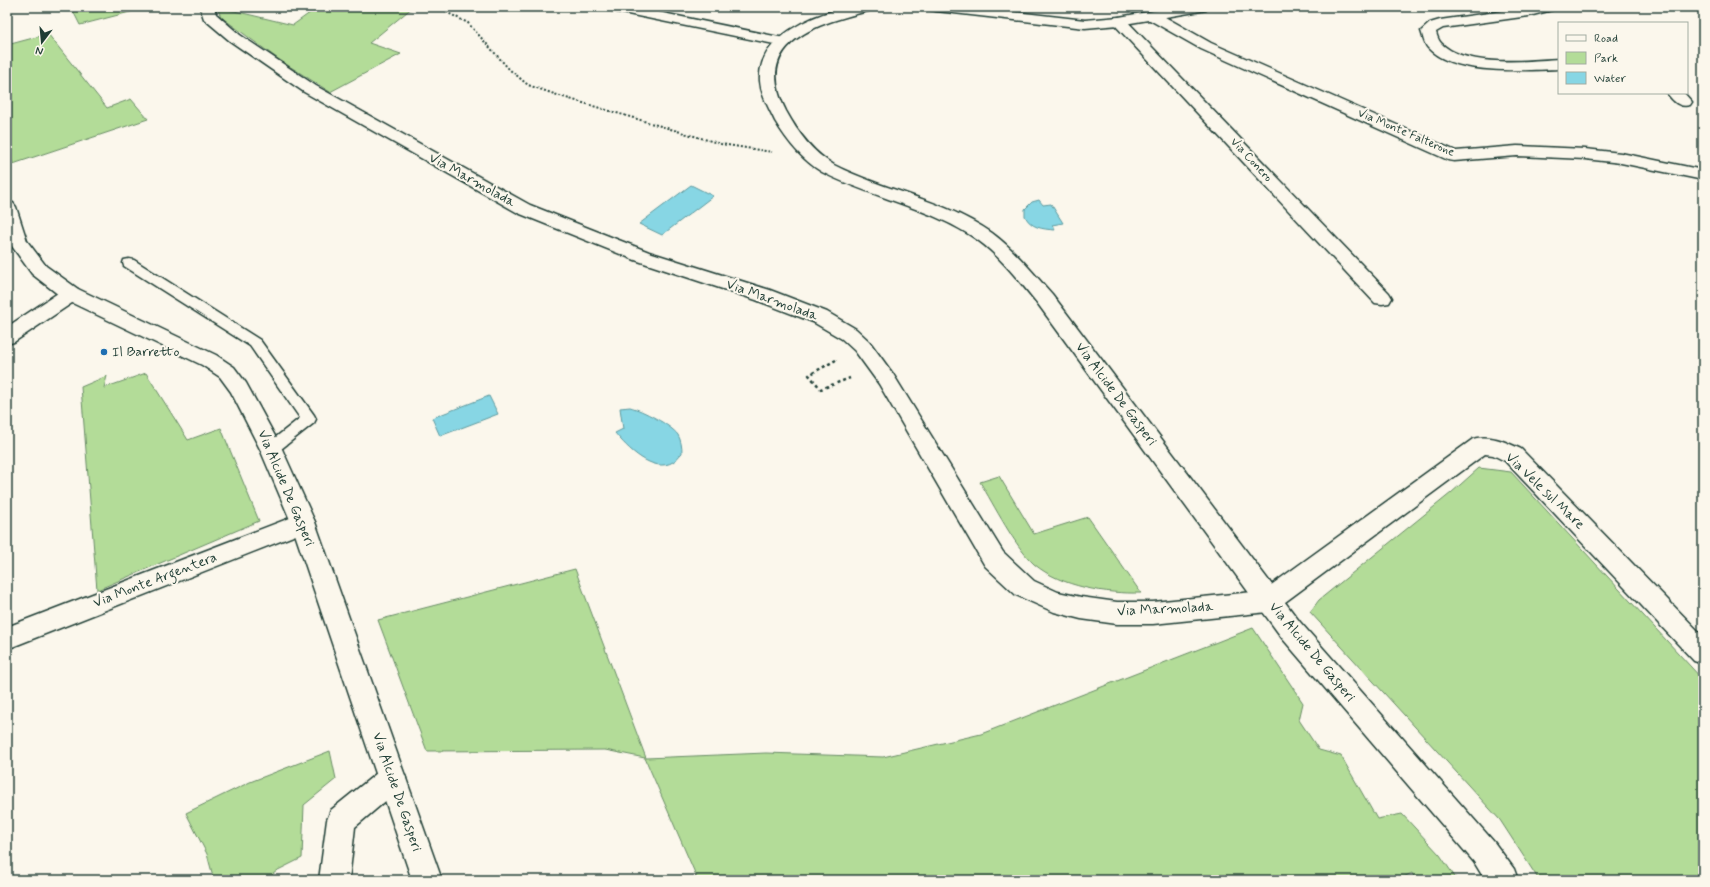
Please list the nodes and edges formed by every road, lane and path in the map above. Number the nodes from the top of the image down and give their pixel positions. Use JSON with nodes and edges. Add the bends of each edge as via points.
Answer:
{"nodes":[{"id":1,"x":207,"y":7,"type":"edge"},
{"id":2,"x":613,"y":7,"type":"edge"},
{"id":3,"x":867,"y":7,"type":"edge"},
{"id":4,"x":936,"y":7,"type":"edge"},
{"id":5,"x":1201,"y":7,"type":"edge"},
{"id":6,"x":1547,"y":7,"type":"edge"},
{"id":7,"x":446,"y":12,"type":"dead end"},
{"id":8,"x":1153,"y":16,"type":"junction"},
{"id":9,"x":1119,"y":21,"type":"junction"},
{"id":10,"x":784,"y":42,"type":"junction"},
{"id":11,"x":1558,"y":64,"type":"edge"},
{"id":12,"x":805,"y":151,"type":"junction"},
{"id":13,"x":1703,"y":176,"type":"edge"},
{"id":14,"x":7,"y":207,"type":"edge"},
{"id":15,"x":129,"y":263,"type":"dead end"},
{"id":16,"x":71,"y":294,"type":"junction"},
{"id":17,"x":1382,"y":298,"type":"dead end"},
{"id":18,"x":7,"y":337,"type":"edge"},
{"id":19,"x":840,"y":358,"type":"dead end"},
{"id":20,"x":856,"y":376,"type":"dead end"},
{"id":21,"x":271,"y":449,"type":"junction"},
{"id":22,"x":303,"y":522,"type":"junction"},
{"id":23,"x":1268,"y":601,"type":"junction"},
{"id":24,"x":7,"y":638,"type":"edge"},
{"id":25,"x":1703,"y":652,"type":"edge"},
{"id":26,"x":392,"y":778,"type":"junction"},
{"id":27,"x":334,"y":880,"type":"edge"},
{"id":28,"x":427,"y":880,"type":"edge"},
{"id":29,"x":1503,"y":880,"type":"edge"}],
"edges":[{"from":1,"to":23,"type":"street","name":"Via Marmolada","via":[[210,16],[235,38],[310,89],[524,209],[642,256],[813,314],[849,334],[862,346],[886,379],[987,549],[1025,588],[1054,601],[1117,613],[1153,613]]},
{"from":2,"to":10,"type":"street"},
{"from":3,"to":10,"type":"street","name":"Via Alcide De Gasperi","via":[[836,14],[813,23]]},
{"from":4,"to":9,"type":"street","via":[[1065,23],[1095,24]]},
{"from":5,"to":8,"type":"street"},
{"from":6,"to":11,"type":"street","via":[[1440,24],[1428,31],[1429,37],[1434,47],[1440,51],[1469,62],[1507,65]]},
{"from":7,"to":12,"type":"path","via":[[468,23],[509,69],[528,85],[721,144],[765,152]]},
{"from":8,"to":9,"type":"street"},
{"from":8,"to":13,"type":"street","name":"Via Monte Falterone","via":[[1206,46],[1454,156],[1517,151],[1585,154],[1621,158]]},
{"from":9,"to":17,"type":"street","name":"Via Conero"},
{"from":10,"to":12,"type":"street","name":"Via Alcide De Gasperi","via":[[769,66],[769,87],[780,115]]},
{"from":12,"to":23,"type":"street","name":"Via Alcide De Gasperi","via":[[819,163],[841,174],[964,225],[987,238],[1010,259],[1045,299]]},
{"from":14,"to":16,"type":"street","name":"Via Alcide De Gasperi","via":[[18,242],[40,270]]},
{"from":15,"to":21,"type":"lane","via":[[255,343],[309,419]]},
{"from":16,"to":18,"type":"street"},
{"from":16,"to":21,"type":"street","name":"Via Alcide De Gasperi","via":[[167,339],[227,372],[240,388]]},
{"from":19,"to":20,"type":"path","via":[[809,375],[821,389]]},
{"from":21,"to":22,"type":"street","name":"Via Alcide De Gasperi"},
{"from":22,"to":24,"type":"street","name":"Via Monte Argentera"},
{"from":22,"to":26,"type":"street","name":"Via Alcide De Gasperi"},
{"from":23,"to":25,"type":"street","name":"Via Vele sul Mare","via":[[1481,445],[1497,447],[1513,455]]},
{"from":23,"to":29,"type":"street","name":"Via Alcide De Gasperi","via":[[1484,852]]},
{"from":26,"to":27,"type":"street","via":[[341,820]]},
{"from":26,"to":28,"type":"street","name":"Via Alcide De Gasperi"}]}
